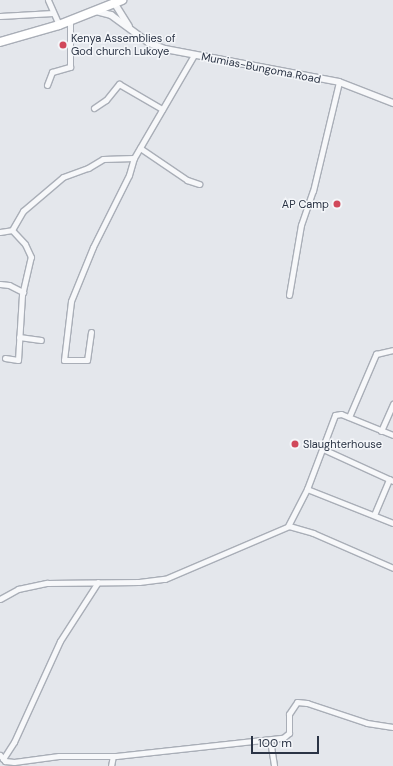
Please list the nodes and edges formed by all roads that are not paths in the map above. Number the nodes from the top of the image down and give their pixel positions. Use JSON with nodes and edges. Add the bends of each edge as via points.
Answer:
{"nodes":[{"id":1,"x":48,"y":0,"type":"edge"},
{"id":2,"x":119,"y":2,"type":"edge"},
{"id":3,"x":96,"y":11,"type":"junction"},
{"id":4,"x":53,"y":13,"type":"junction"},
{"id":5,"x":0,"y":16,"type":"edge"},
{"id":6,"x":70,"y":21,"type":"junction"},
{"id":7,"x":59,"y":26,"type":"junction"},
{"id":8,"x":131,"y":30,"type":"junction"},
{"id":9,"x":0,"y":42,"type":"edge"},
{"id":10,"x":194,"y":55,"type":"junction"},
{"id":11,"x":339,"y":82,"type":"junction"},
{"id":12,"x":47,"y":85,"type":"dead end"},
{"id":13,"x":393,"y":103,"type":"edge"},
{"id":14,"x":94,"y":108,"type":"dead end"},
{"id":15,"x":162,"y":109,"type":"junction"},
{"id":16,"x":140,"y":148,"type":"junction"},
{"id":17,"x":134,"y":158,"type":"junction"},
{"id":18,"x":199,"y":184,"type":"dead end"},
{"id":19,"x":12,"y":230,"type":"junction"},
{"id":20,"x":0,"y":232,"type":"edge"},
{"id":21,"x":0,"y":284,"type":"edge"},
{"id":22,"x":23,"y":292,"type":"junction"},
{"id":23,"x":289,"y":295,"type":"dead end"},
{"id":24,"x":91,"y":332,"type":"dead end"},
{"id":25,"x":19,"y":337,"type":"junction"},
{"id":26,"x":41,"y":340,"type":"dead end"},
{"id":27,"x":393,"y":350,"type":"edge"},
{"id":28,"x":5,"y":358,"type":"dead end"},
{"id":29,"x":393,"y":404,"type":"edge"},
{"id":30,"x":349,"y":417,"type":"junction"},
{"id":31,"x":381,"y":431,"type":"junction"},
{"id":32,"x":393,"y":435,"type":"edge"},
{"id":33,"x":323,"y":449,"type":"junction"},
{"id":34,"x":391,"y":480,"type":"edge"},
{"id":35,"x":307,"y":489,"type":"junction"},
{"id":36,"x":374,"y":515,"type":"junction"},
{"id":37,"x":393,"y":523,"type":"edge"},
{"id":38,"x":288,"y":526,"type":"junction"},
{"id":39,"x":393,"y":568,"type":"edge"},
{"id":40,"x":98,"y":582,"type":"junction"},
{"id":41,"x":0,"y":599,"type":"edge"},
{"id":42,"x":393,"y":727,"type":"edge"},
{"id":43,"x":270,"y":740,"type":"junction"},
{"id":44,"x":113,"y":756,"type":"junction"},
{"id":45,"x":2,"y":757,"type":"edge"},
{"id":46,"x":111,"y":766,"type":"edge"},
{"id":47,"x":274,"y":766,"type":"edge"}],
"edges":[{"from":1,"to":4,"type":"street"},
{"from":2,"to":3,"type":"highway","name":"Mumias-Bungoma Road"},
{"from":2,"to":8,"type":"street","name":"Mumias-Bungoma Road"},
{"from":3,"to":6,"type":"highway","name":"Mumias-Bungoma Road"},
{"from":3,"to":8,"type":"street","name":"Mumias-Bungoma Road","via":[[111,15]]},
{"from":4,"to":5,"type":"street"},
{"from":4,"to":7,"type":"street"},
{"from":6,"to":7,"type":"highway","name":"Mumias-Bungoma Road"},
{"from":6,"to":12,"type":"street","via":[[70,67],[52,72]]},
{"from":7,"to":9,"type":"highway","name":"Mumias-Bungoma Road"},
{"from":8,"to":10,"type":"street","name":"Mumias-Bungoma Road","via":[[157,47]]},
{"from":10,"to":11,"type":"street","name":"Mumias-Bungoma Road"},
{"from":10,"to":15,"type":"street"},
{"from":11,"to":13,"type":"street","name":"Mumias-Bungoma Road"},
{"from":11,"to":23,"type":"street","via":[[313,192],[301,225]]},
{"from":14,"to":15,"type":"street","via":[[106,100],[119,84]]},
{"from":15,"to":16,"type":"street"},
{"from":16,"to":17,"type":"street"},
{"from":16,"to":18,"type":"street","via":[[187,180]]},
{"from":17,"to":19,"type":"street","via":[[103,159],[88,168],[63,177],[23,211]]},
{"from":17,"to":24,"type":"street","via":[[129,175],[106,226],[93,247],[71,301],[64,360],[87,360]]},
{"from":19,"to":20,"type":"street"},
{"from":19,"to":22,"type":"street","via":[[31,254]]},
{"from":21,"to":22,"type":"street","via":[[9,285]]},
{"from":22,"to":25,"type":"street"},
{"from":25,"to":26,"type":"street"},
{"from":25,"to":28,"type":"street","via":[[18,360]]},
{"from":27,"to":30,"type":"street","via":[[376,354]]},
{"from":29,"to":31,"type":"street"},
{"from":30,"to":31,"type":"street"},
{"from":30,"to":33,"type":"street","via":[[340,413],[334,415]]},
{"from":31,"to":32,"type":"street"},
{"from":33,"to":34,"type":"street"},
{"from":33,"to":35,"type":"street"},
{"from":34,"to":36,"type":"street"},
{"from":35,"to":36,"type":"street"},
{"from":35,"to":38,"type":"street"},
{"from":36,"to":37,"type":"street"},
{"from":38,"to":39,"type":"street","via":[[313,533]]},
{"from":38,"to":40,"type":"street","via":[[175,576],[146,582]]},
{"from":40,"to":41,"type":"street","via":[[61,581],[28,586],[10,591]]},
{"from":40,"to":45,"type":"street","via":[[60,641],[14,742]]},
{"from":42,"to":43,"type":"street","via":[[367,723],[307,703],[296,702],[289,714],[289,733],[283,738]]},
{"from":43,"to":44,"type":"street"},
{"from":43,"to":47,"type":"street"},
{"from":44,"to":45,"type":"street","via":[[59,756],[10,762]]},
{"from":44,"to":46,"type":"street"}]}
